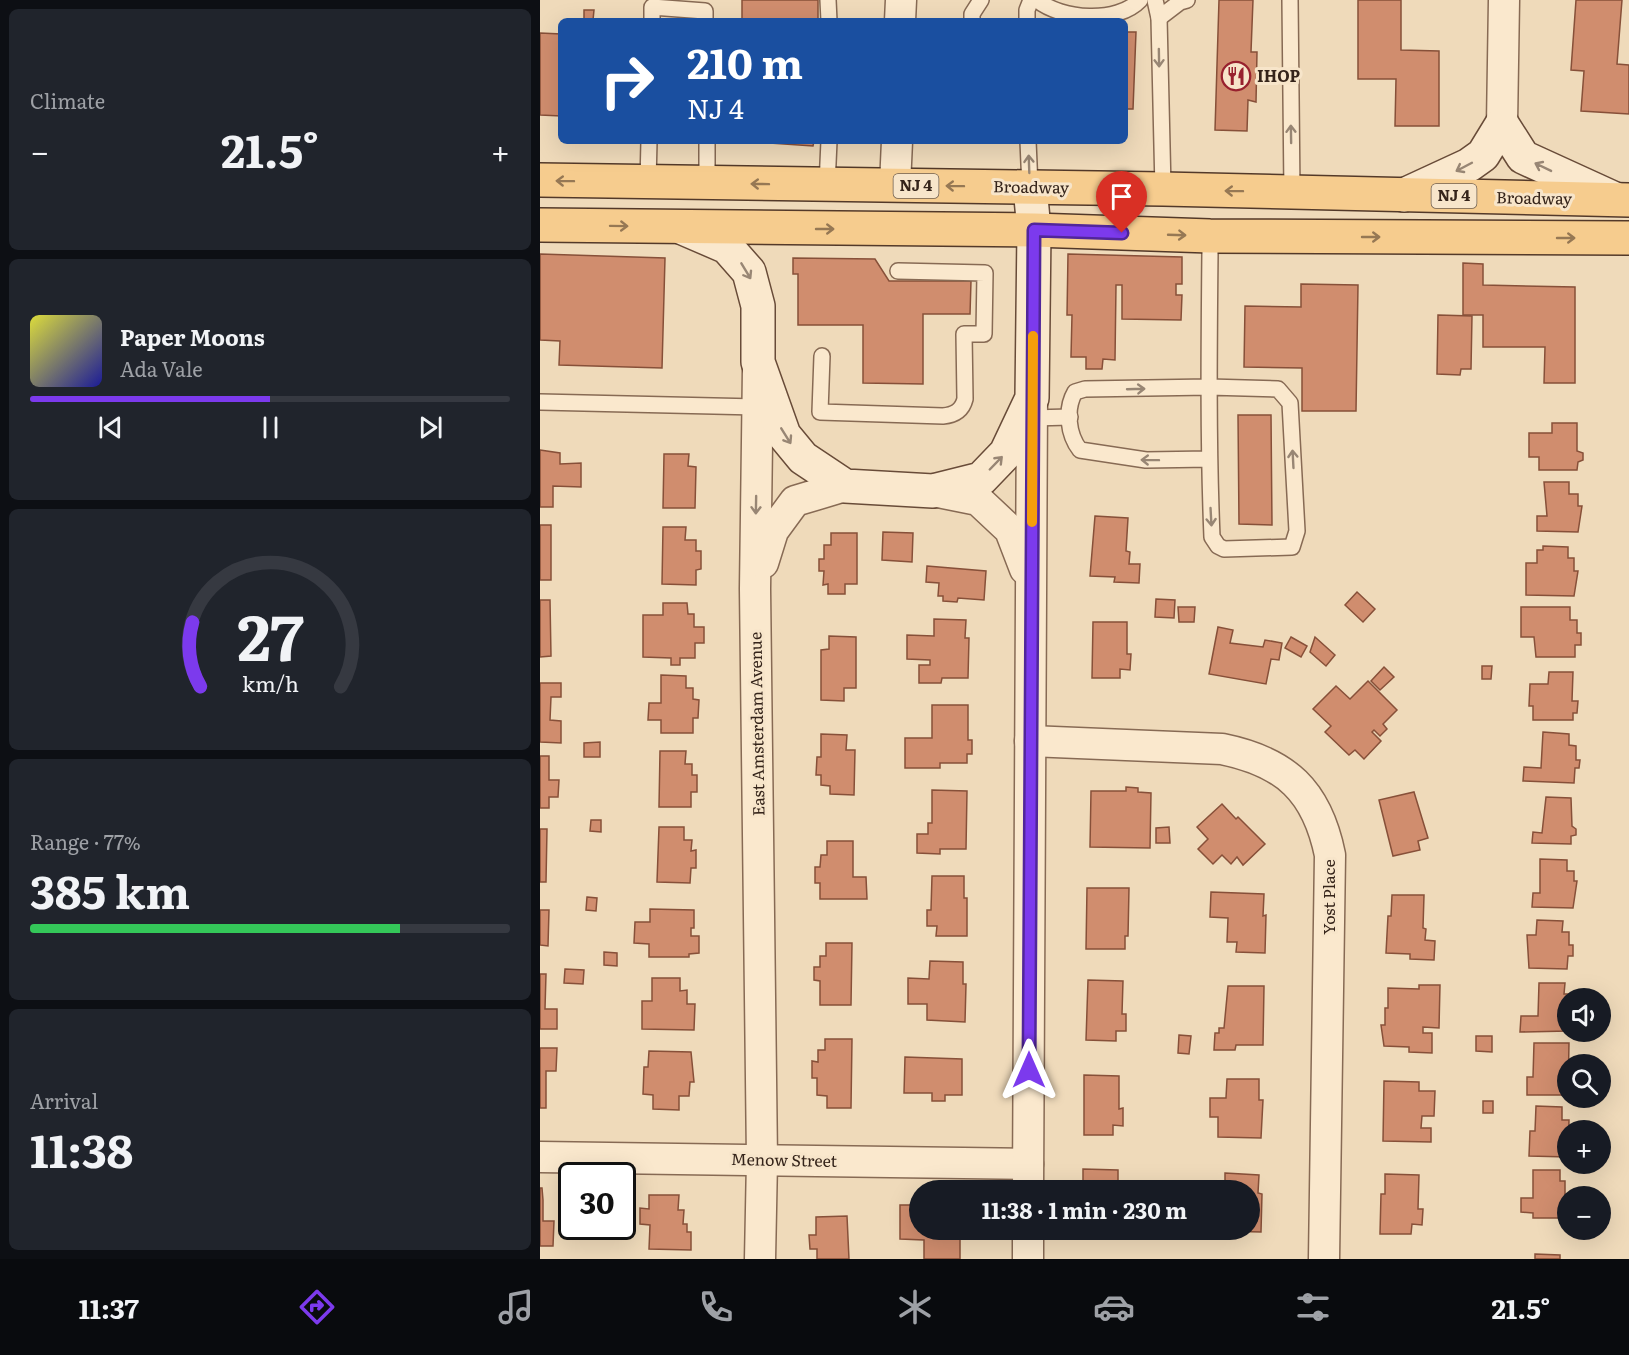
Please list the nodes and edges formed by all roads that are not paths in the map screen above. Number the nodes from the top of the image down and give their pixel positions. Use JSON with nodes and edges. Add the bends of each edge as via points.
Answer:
{"nodes":[{"id":1,"x":828,"y":0,"type":"edge"},
{"id":2,"x":901,"y":0,"type":"edge"},
{"id":3,"x":981,"y":0,"type":"edge"},
{"id":4,"x":1031,"y":0,"type":"edge"},
{"id":5,"x":1037,"y":0,"type":"edge"},
{"id":6,"x":1140,"y":0,"type":"edge"},
{"id":7,"x":1155,"y":0,"type":"edge"},
{"id":8,"x":1187,"y":0,"type":"edge"},
{"id":9,"x":1290,"y":0,"type":"edge"},
{"id":10,"x":1504,"y":0,"type":"edge"},
{"id":11,"x":652,"y":18,"type":"edge"},
{"id":12,"x":705,"y":18,"type":"edge"},
{"id":13,"x":829,"y":18,"type":"edge"},
{"id":14,"x":900,"y":18,"type":"edge"},
{"id":15,"x":972,"y":18,"type":"edge"},
{"id":16,"x":1027,"y":18,"type":"edge"},
{"id":17,"x":1159,"y":18,"type":"junction"},
{"id":18,"x":1502,"y":124,"type":"junction"},
{"id":19,"x":649,"y":144,"type":"edge"},
{"id":20,"x":707,"y":144,"type":"edge"},
{"id":21,"x":829,"y":144,"type":"edge"},
{"id":22,"x":897,"y":144,"type":"edge"},
{"id":23,"x":1028,"y":144,"type":"edge"},
{"id":24,"x":540,"y":180,"type":"edge"},
{"id":25,"x":648,"y":182,"type":"junction"},
{"id":26,"x":707,"y":183,"type":"junction"},
{"id":27,"x":827,"y":185,"type":"junction"},
{"id":28,"x":895,"y":185,"type":"junction"},
{"id":29,"x":1030,"y":187,"type":"junction"},
{"id":30,"x":1163,"y":189,"type":"junction"},
{"id":31,"x":1292,"y":192,"type":"junction"},
{"id":32,"x":1404,"y":195,"type":"junction"},
{"id":33,"x":1622,"y":200,"type":"edge"},
{"id":34,"x":540,"y":225,"type":"edge"},
{"id":35,"x":683,"y":228,"type":"junction"},
{"id":36,"x":1034,"y":230,"type":"junction"},
{"id":37,"x":1210,"y":236,"type":"junction"},
{"id":38,"x":1629,"y":238,"type":"edge"},
{"id":39,"x":898,"y":271,"type":"dead end"},
{"id":40,"x":822,"y":356,"type":"dead end"},
{"id":41,"x":758,"y":363,"type":"junction"},
{"id":42,"x":1209,"y":387,"type":"junction"},
{"id":43,"x":540,"y":402,"type":"edge"},
{"id":44,"x":757,"y":407,"type":"junction"},
{"id":45,"x":1032,"y":408,"type":"junction"},
{"id":46,"x":1070,"y":417,"type":"junction"},
{"id":47,"x":1209,"y":459,"type":"junction"},
{"id":48,"x":845,"y":486,"type":"junction"},
{"id":49,"x":933,"y":491,"type":"junction"},
{"id":50,"x":1031,"y":586,"type":"junction"},
{"id":51,"x":755,"y":589,"type":"junction"},
{"id":52,"x":1030,"y":741,"type":"junction"},
{"id":53,"x":540,"y":1156,"type":"edge"},
{"id":54,"x":762,"y":1160,"type":"junction"},
{"id":55,"x":1028,"y":1178,"type":"edge"},
{"id":56,"x":1028,"y":1240,"type":"edge"},
{"id":57,"x":760,"y":1259,"type":"edge"},
{"id":58,"x":1028,"y":1259,"type":"edge"},
{"id":59,"x":1324,"y":1259,"type":"edge"}],
"edges":[{"from":1,"to":13,"type":"lane"},
{"from":2,"to":14,"type":"street"},
{"from":3,"to":15,"type":"lane"},
{"from":4,"to":16,"type":"lane"},
{"from":5,"to":6,"type":"lane","via":[[1066,15],[1113,15],[1132,9]]},
{"from":7,"to":17,"type":"lane"},
{"from":8,"to":17,"type":"lane"},
{"from":31,"to":9,"type":"lane","one_way":true},
{"from":10,"to":18,"type":"street"},
{"from":11,"to":12,"type":"lane","via":[[652,7],[705,11]]},
{"from":17,"to":30,"type":"lane","one_way":true},
{"from":18,"to":32,"type":"street","one_way":true,"via":[[1483,155]]},
{"from":33,"to":18,"type":"street","one_way":true,"via":[[1523,157]]},
{"from":19,"to":25,"type":"lane"},
{"from":20,"to":26,"type":"lane"},
{"from":21,"to":27,"type":"lane"},
{"from":22,"to":28,"type":"street"},
{"from":29,"to":23,"type":"lane","one_way":true},
{"from":25,"to":24,"type":"main road","name":"Broadway","number":"NJ 4","one_way":true},
{"from":25,"to":26,"type":"main road","name":"Broadway","number":"NJ 4"},
{"from":27,"to":26,"type":"main road","name":"Broadway","number":"NJ 4","one_way":true},
{"from":27,"to":28,"type":"main road","name":"Broadway","number":"NJ 4"},
{"from":29,"to":28,"type":"main road","name":"Broadway","number":"NJ 4","one_way":true},
{"from":29,"to":30,"type":"main road","name":"Broadway","number":"NJ 4"},
{"from":29,"to":36,"type":"street"},
{"from":31,"to":30,"type":"main road","name":"Broadway","number":"NJ 4","one_way":true},
{"from":31,"to":32,"type":"main road","name":"Broadway","number":"NJ 4"},
{"from":32,"to":33,"type":"main road","name":"Broadway","number":"NJ 4"},
{"from":34,"to":35,"type":"main road","one_way":true},
{"from":35,"to":36,"type":"main road","one_way":true},
{"from":35,"to":41,"type":"street","name":"East Amsterdam Avenue","one_way":true,"via":[[727,247],[749,272],[758,306]]},
{"from":36,"to":37,"type":"main road","one_way":true},
{"from":36,"to":45,"type":"street"},
{"from":37,"to":38,"type":"main road","one_way":true},
{"from":37,"to":42,"type":"lane"},
{"from":39,"to":40,"type":"lane","via":[[985,273],[984,334],[964,334],[965,399],[961,408],[943,416],[820,412]]},
{"from":41,"to":44,"type":"street","name":"East Amsterdam Avenue"},
{"from":41,"to":48,"type":"street","one_way":true,"via":[[784,435],[803,458]]},
{"from":46,"to":42,"type":"lane","one_way":true,"via":[[1069,402],[1075,392],[1085,389]]},
{"from":42,"to":47,"type":"lane"},
{"from":47,"to":42,"type":"lane","one_way":true,"via":[[1212,537],[1218,546],[1292,547],[1297,531],[1288,398],[1278,389]]},
{"from":43,"to":44,"type":"lane"},
{"from":44,"to":51,"type":"street","name":"East Amsterdam Avenue","one_way":true},
{"from":45,"to":46,"type":"lane"},
{"from":49,"to":45,"type":"street","one_way":true,"via":[[981,479],[1006,453]]},
{"from":45,"to":50,"type":"street"},
{"from":47,"to":46,"type":"lane","one_way":true,"via":[[1146,460],[1091,454],[1080,450],[1072,440]]},
{"from":48,"to":49,"type":"street"},
{"from":48,"to":51,"type":"street","via":[[795,501],[773,531]]},
{"from":49,"to":50,"type":"street","via":[[978,500],[1010,530]]},
{"from":50,"to":52,"type":"street"},
{"from":51,"to":54,"type":"street","name":"East Amsterdam Avenue"},
{"from":52,"to":55,"type":"street"},
{"from":52,"to":59,"type":"street","name":"Yost Place","via":[[1222,749],[1250,754],[1295,781],[1312,802],[1324,827],[1330,855]]},
{"from":53,"to":54,"type":"street","name":"Menow Street"},
{"from":54,"to":55,"type":"street","name":"Menow Street"},
{"from":54,"to":57,"type":"street","name":"East Amsterdam Avenue"},
{"from":56,"to":58,"type":"street"}]}
